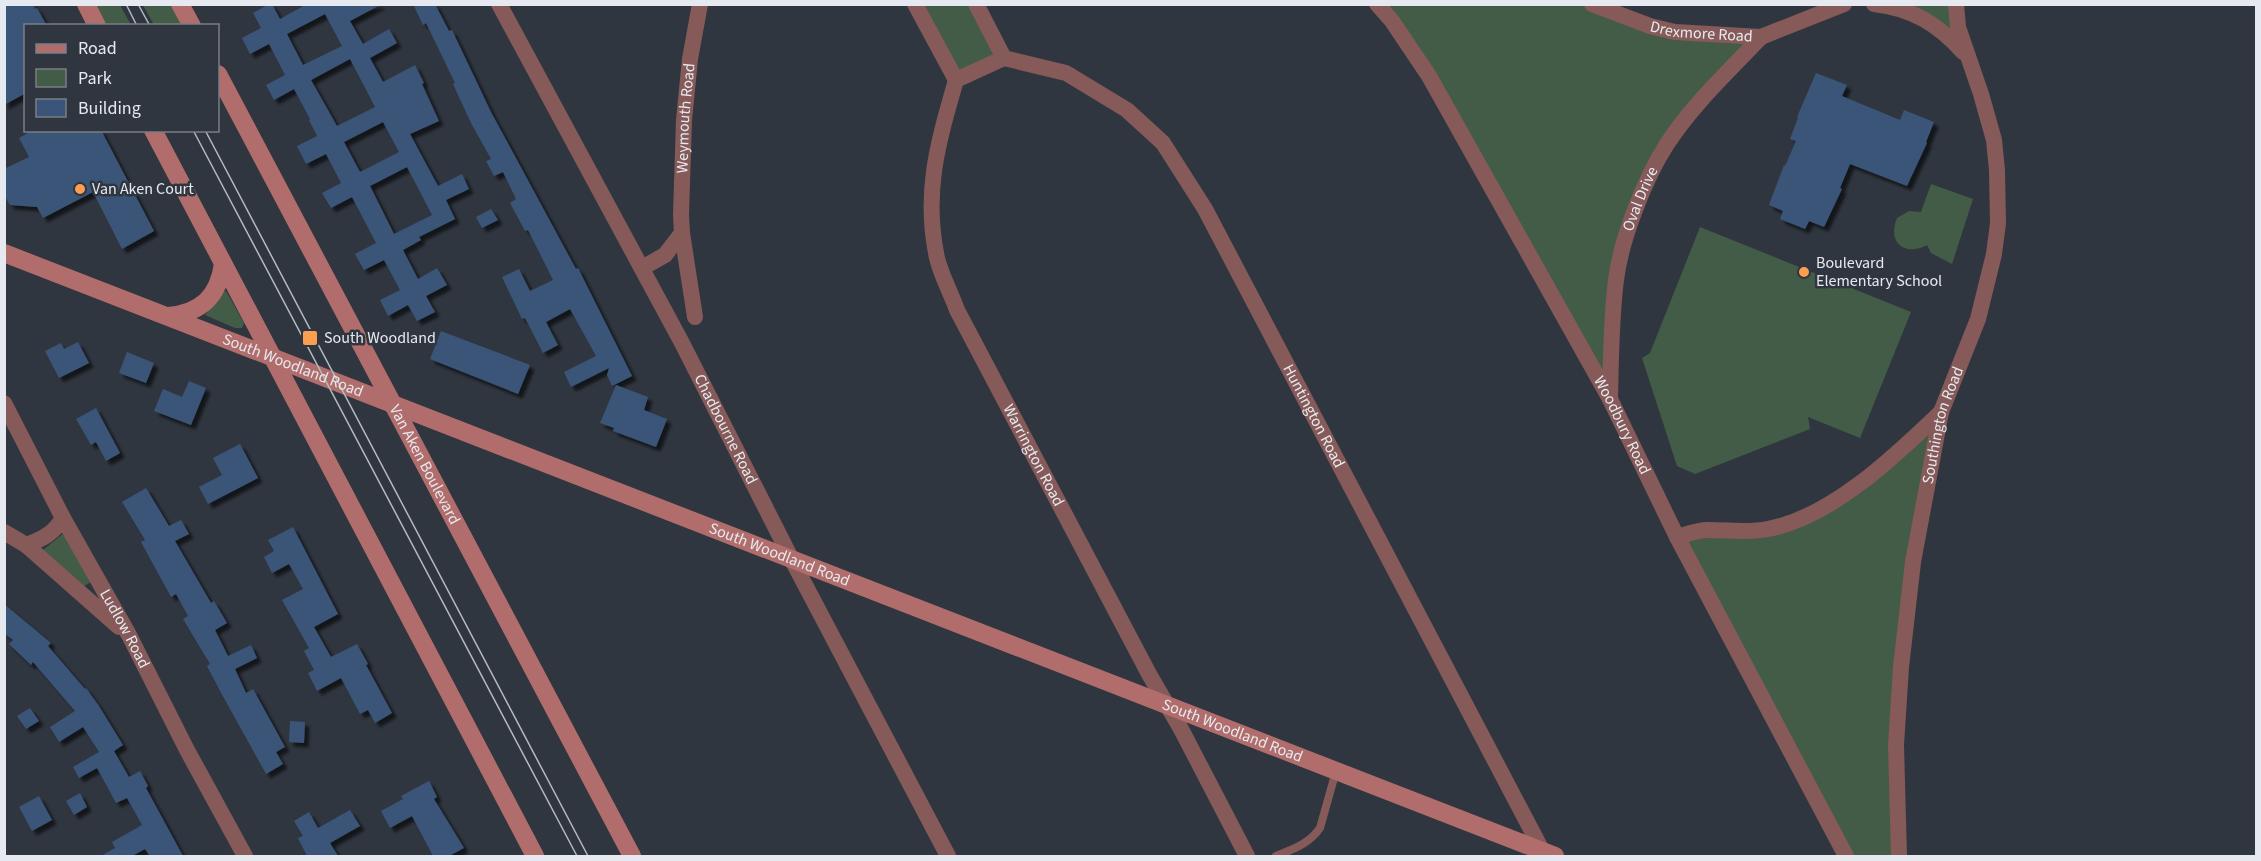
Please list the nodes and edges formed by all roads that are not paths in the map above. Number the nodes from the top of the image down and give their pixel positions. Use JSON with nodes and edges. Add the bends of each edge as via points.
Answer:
{"nodes":[{"id":1,"x":86,"y":4,"type":"edge"},
{"id":2,"x":180,"y":4,"type":"edge"},
{"id":3,"x":499,"y":4,"type":"edge"},
{"id":4,"x":700,"y":4,"type":"edge"},
{"id":5,"x":915,"y":4,"type":"edge"},
{"id":6,"x":976,"y":4,"type":"edge"},
{"id":7,"x":1377,"y":4,"type":"edge"},
{"id":8,"x":1592,"y":4,"type":"edge"},
{"id":9,"x":1844,"y":4,"type":"edge"},
{"id":10,"x":1874,"y":4,"type":"edge"},
{"id":11,"x":1956,"y":4,"type":"edge"},
{"id":12,"x":96,"y":24,"type":"edge"},
{"id":13,"x":191,"y":24,"type":"edge"},
{"id":14,"x":1761,"y":38,"type":"junction"},
{"id":15,"x":1967,"y":57,"type":"junction"},
{"id":16,"x":1004,"y":58,"type":"junction"},
{"id":17,"x":219,"y":76,"type":"edge"},
{"id":18,"x":956,"y":80,"type":"junction"},
{"id":19,"x":154,"y":132,"type":"edge"},
{"id":20,"x":682,"y":233,"type":"junction"},
{"id":21,"x":4,"y":253,"type":"edge"},
{"id":22,"x":223,"y":264,"type":"junction"},
{"id":23,"x":642,"y":268,"type":"junction"},
{"id":24,"x":168,"y":316,"type":"junction"},
{"id":25,"x":695,"y":317,"type":"dead end"},
{"id":26,"x":272,"y":358,"type":"junction"},
{"id":27,"x":1610,"y":399,"type":"junction"},
{"id":28,"x":4,"y":403,"type":"edge"},
{"id":29,"x":390,"y":403,"type":"junction"},
{"id":30,"x":1941,"y":412,"type":"junction"},
{"id":31,"x":63,"y":518,"type":"junction"},
{"id":32,"x":4,"y":532,"type":"edge"},
{"id":33,"x":1677,"y":537,"type":"junction"},
{"id":34,"x":26,"y":545,"type":"junction"},
{"id":35,"x":792,"y":560,"type":"junction"},
{"id":36,"x":129,"y":635,"type":"junction"},
{"id":37,"x":1166,"y":704,"type":"junction"},
{"id":38,"x":1336,"y":771,"type":"junction"},
{"id":39,"x":1548,"y":855,"type":"edge"},
{"id":40,"x":245,"y":856,"type":"edge"},
{"id":41,"x":535,"y":856,"type":"edge"},
{"id":42,"x":632,"y":856,"type":"edge"},
{"id":43,"x":948,"y":856,"type":"edge"},
{"id":44,"x":1247,"y":856,"type":"edge"},
{"id":45,"x":1276,"y":856,"type":"edge"},
{"id":46,"x":1846,"y":856,"type":"edge"},
{"id":47,"x":1899,"y":856,"type":"edge"}],
"edges":[{"from":1,"to":12,"type":"main road"},
{"from":2,"to":13,"type":"main road"},
{"from":3,"to":23,"type":"street","name":"Chadbourne Road"},
{"from":4,"to":20,"type":"street","name":"Weymouth Road","via":[[684,120]]},
{"from":5,"to":18,"type":"street"},
{"from":6,"to":16,"type":"street"},
{"from":7,"to":27,"type":"street","name":"Woodbury Road","via":[[1430,76]]},
{"from":8,"to":14,"type":"street","name":"Drexmore Road","via":[[1675,32]]},
{"from":9,"to":14,"type":"street","name":"Drexmore Road"},
{"from":10,"to":15,"type":"street","via":[[1920,16]]},
{"from":11,"to":15,"type":"street","name":"Southington Road"},
{"from":14,"to":27,"type":"street","name":"Oval Drive","via":[[1687,118],[1648,178],[1616,277]]},
{"from":15,"to":30,"type":"street","name":"Southington Road","via":[[1994,140],[1998,223],[1978,319]]},
{"from":16,"to":18,"type":"street"},
{"from":16,"to":39,"type":"street","name":"Huntington Road","via":[[1066,73],[1127,110],[1163,143],[1205,209]]},
{"from":17,"to":29,"type":"main road","name":"Van Aken Boulevard"},
{"from":18,"to":37,"type":"street","name":"Warrington Road","via":[[936,151],[930,207],[938,259],[957,310]]},
{"from":19,"to":22,"type":"main road"},
{"from":20,"to":23,"type":"street","via":[[665,255]]},
{"from":20,"to":25,"type":"street","name":"Weymouth Road"},
{"from":21,"to":24,"type":"main road","name":"South Woodland Road"},
{"from":22,"to":24,"type":"main road","via":[[215,293],[185,315]]},
{"from":22,"to":26,"type":"main road"},
{"from":23,"to":35,"type":"street","name":"Chadbourne Road"},
{"from":24,"to":26,"type":"main road","name":"South Woodland Road"},
{"from":26,"to":29,"type":"main road","name":"South Woodland Road"},
{"from":26,"to":41,"type":"main road"},
{"from":27,"to":33,"type":"street","name":"Woodbury Road"},
{"from":28,"to":31,"type":"street","name":"Ludlow Road"},
{"from":29,"to":35,"type":"main road","name":"South Woodland Road"},
{"from":29,"to":42,"type":"main road","name":"Van Aken Boulevard"},
{"from":30,"to":33,"type":"street","via":[[1900,451],[1811,513],[1770,529],[1700,531]]},
{"from":30,"to":47,"type":"street","name":"Southington Road","via":[[1913,562],[1901,667],[1896,745]]},
{"from":31,"to":34,"type":"street","via":[[43,540]]},
{"from":31,"to":36,"type":"street","name":"Ludlow Road"},
{"from":32,"to":34,"type":"street"},
{"from":33,"to":46,"type":"street","name":"Woodbury Road"},
{"from":34,"to":36,"type":"street"},
{"from":35,"to":37,"type":"main road","name":"South Woodland Road"},
{"from":35,"to":43,"type":"street","name":"Chadbourne Road"},
{"from":36,"to":40,"type":"street","name":"Ludlow Road"},
{"from":37,"to":38,"type":"main road","name":"South Woodland Road"},
{"from":37,"to":44,"type":"street","name":"Warrington Road"},
{"from":38,"to":39,"type":"main road","name":"South Woodland Road"},
{"from":38,"to":45,"type":"lane","via":[[1315,836]]}]}
